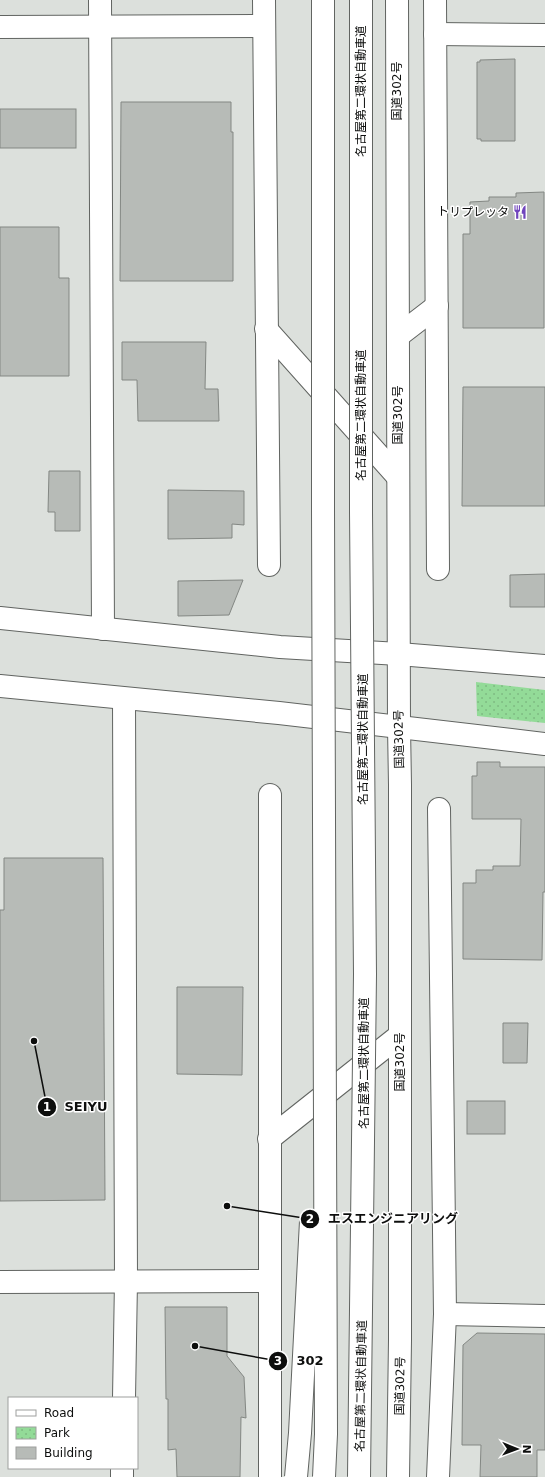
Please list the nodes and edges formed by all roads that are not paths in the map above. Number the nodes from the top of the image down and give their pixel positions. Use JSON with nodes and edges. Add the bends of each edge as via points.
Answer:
{"nodes":[{"id":1,"x":100,"y":0,"type":"edge"},
{"id":2,"x":264,"y":0,"type":"edge"},
{"id":3,"x":323,"y":0,"type":"edge"},
{"id":4,"x":361,"y":0,"type":"edge"},
{"id":5,"x":397,"y":0,"type":"edge"},
{"id":6,"x":435,"y":0,"type":"edge"},
{"id":7,"x":264,"y":26,"type":"junction"},
{"id":8,"x":0,"y":27,"type":"edge"},
{"id":9,"x":100,"y":27,"type":"junction"},
{"id":10,"x":435,"y":34,"type":"junction"},
{"id":11,"x":545,"y":35,"type":"edge"},
{"id":12,"x":437,"y":306,"type":"junction"},
{"id":13,"x":266,"y":329,"type":"junction"},
{"id":14,"x":398,"y":336,"type":"junction"},
{"id":15,"x":398,"y":476,"type":"junction"},
{"id":16,"x":269,"y":565,"type":"dead end"},
{"id":17,"x":438,"y":569,"type":"dead end"},
{"id":18,"x":0,"y":618,"type":"edge"},
{"id":19,"x":103,"y":629,"type":"junction"},
{"id":20,"x":398,"y":654,"type":"junction"},
{"id":21,"x":545,"y":666,"type":"edge"},
{"id":22,"x":0,"y":686,"type":"edge"},
{"id":23,"x":124,"y":699,"type":"junction"},
{"id":24,"x":399,"y":727,"type":"junction"},
{"id":25,"x":545,"y":744,"type":"edge"},
{"id":26,"x":270,"y":795,"type":"dead end"},
{"id":27,"x":439,"y":809,"type":"dead end"},
{"id":28,"x":324,"y":972,"type":"junction"},
{"id":29,"x":399,"y":1036,"type":"junction"},
{"id":30,"x":269,"y":1138,"type":"junction"},
{"id":31,"x":126,"y":1281,"type":"junction"},
{"id":32,"x":269,"y":1281,"type":"junction"},
{"id":33,"x":0,"y":1282,"type":"edge"},
{"id":34,"x":445,"y":1314,"type":"junction"},
{"id":35,"x":545,"y":1316,"type":"edge"},
{"id":36,"x":124,"y":1397,"type":"edge"},
{"id":37,"x":270,"y":1477,"type":"edge"},
{"id":38,"x":296,"y":1477,"type":"edge"},
{"id":39,"x":324,"y":1477,"type":"edge"},
{"id":40,"x":359,"y":1477,"type":"edge"},
{"id":41,"x":398,"y":1477,"type":"edge"},
{"id":42,"x":438,"y":1477,"type":"edge"}],
"edges":[{"from":1,"to":9,"type":"main road"},
{"from":2,"to":7,"type":"main road"},
{"from":3,"to":28,"type":"main road","bridge":true},
{"from":4,"to":40,"type":"main road","name":"名古屋第二環状自動車道","bridge":true,"via":[[361,512],[365,974]]},
{"from":5,"to":14,"type":"main road","name":"国道302号"},
{"from":6,"to":10,"type":"main road"},
{"from":7,"to":9,"type":"main road"},
{"from":7,"to":13,"type":"main road"},
{"from":8,"to":9,"type":"main road"},
{"from":9,"to":19,"type":"main road"},
{"from":10,"to":11,"type":"main road"},
{"from":10,"to":12,"type":"main road"},
{"from":12,"to":14,"type":"main road"},
{"from":12,"to":17,"type":"main road"},
{"from":13,"to":15,"type":"main road"},
{"from":13,"to":16,"type":"main road"},
{"from":14,"to":15,"type":"main road","name":"国道302号"},
{"from":15,"to":20,"type":"main road","name":"国道302号"},
{"from":18,"to":19,"type":"main road"},
{"from":19,"to":20,"type":"main road","via":[[280,647]]},
{"from":20,"to":21,"type":"main road"},
{"from":20,"to":24,"type":"main road","name":"国道302号"},
{"from":22,"to":23,"type":"main road"},
{"from":23,"to":24,"type":"main road"},
{"from":23,"to":31,"type":"main road"},
{"from":24,"to":25,"type":"main road"},
{"from":24,"to":29,"type":"main road","name":"国道302号"},
{"from":26,"to":30,"type":"main road"},
{"from":27,"to":34,"type":"main road"},
{"from":28,"to":38,"type":"main road","bridge":true},
{"from":28,"to":39,"type":"main road","bridge":true},
{"from":29,"to":30,"type":"main road"},
{"from":29,"to":41,"type":"main road","name":"国道302号"},
{"from":30,"to":32,"type":"main road"},
{"from":31,"to":32,"type":"main road"},
{"from":31,"to":33,"type":"main road"},
{"from":31,"to":36,"type":"main road"},
{"from":32,"to":37,"type":"main road"},
{"from":34,"to":35,"type":"main road"},
{"from":34,"to":42,"type":"main road"}]}
